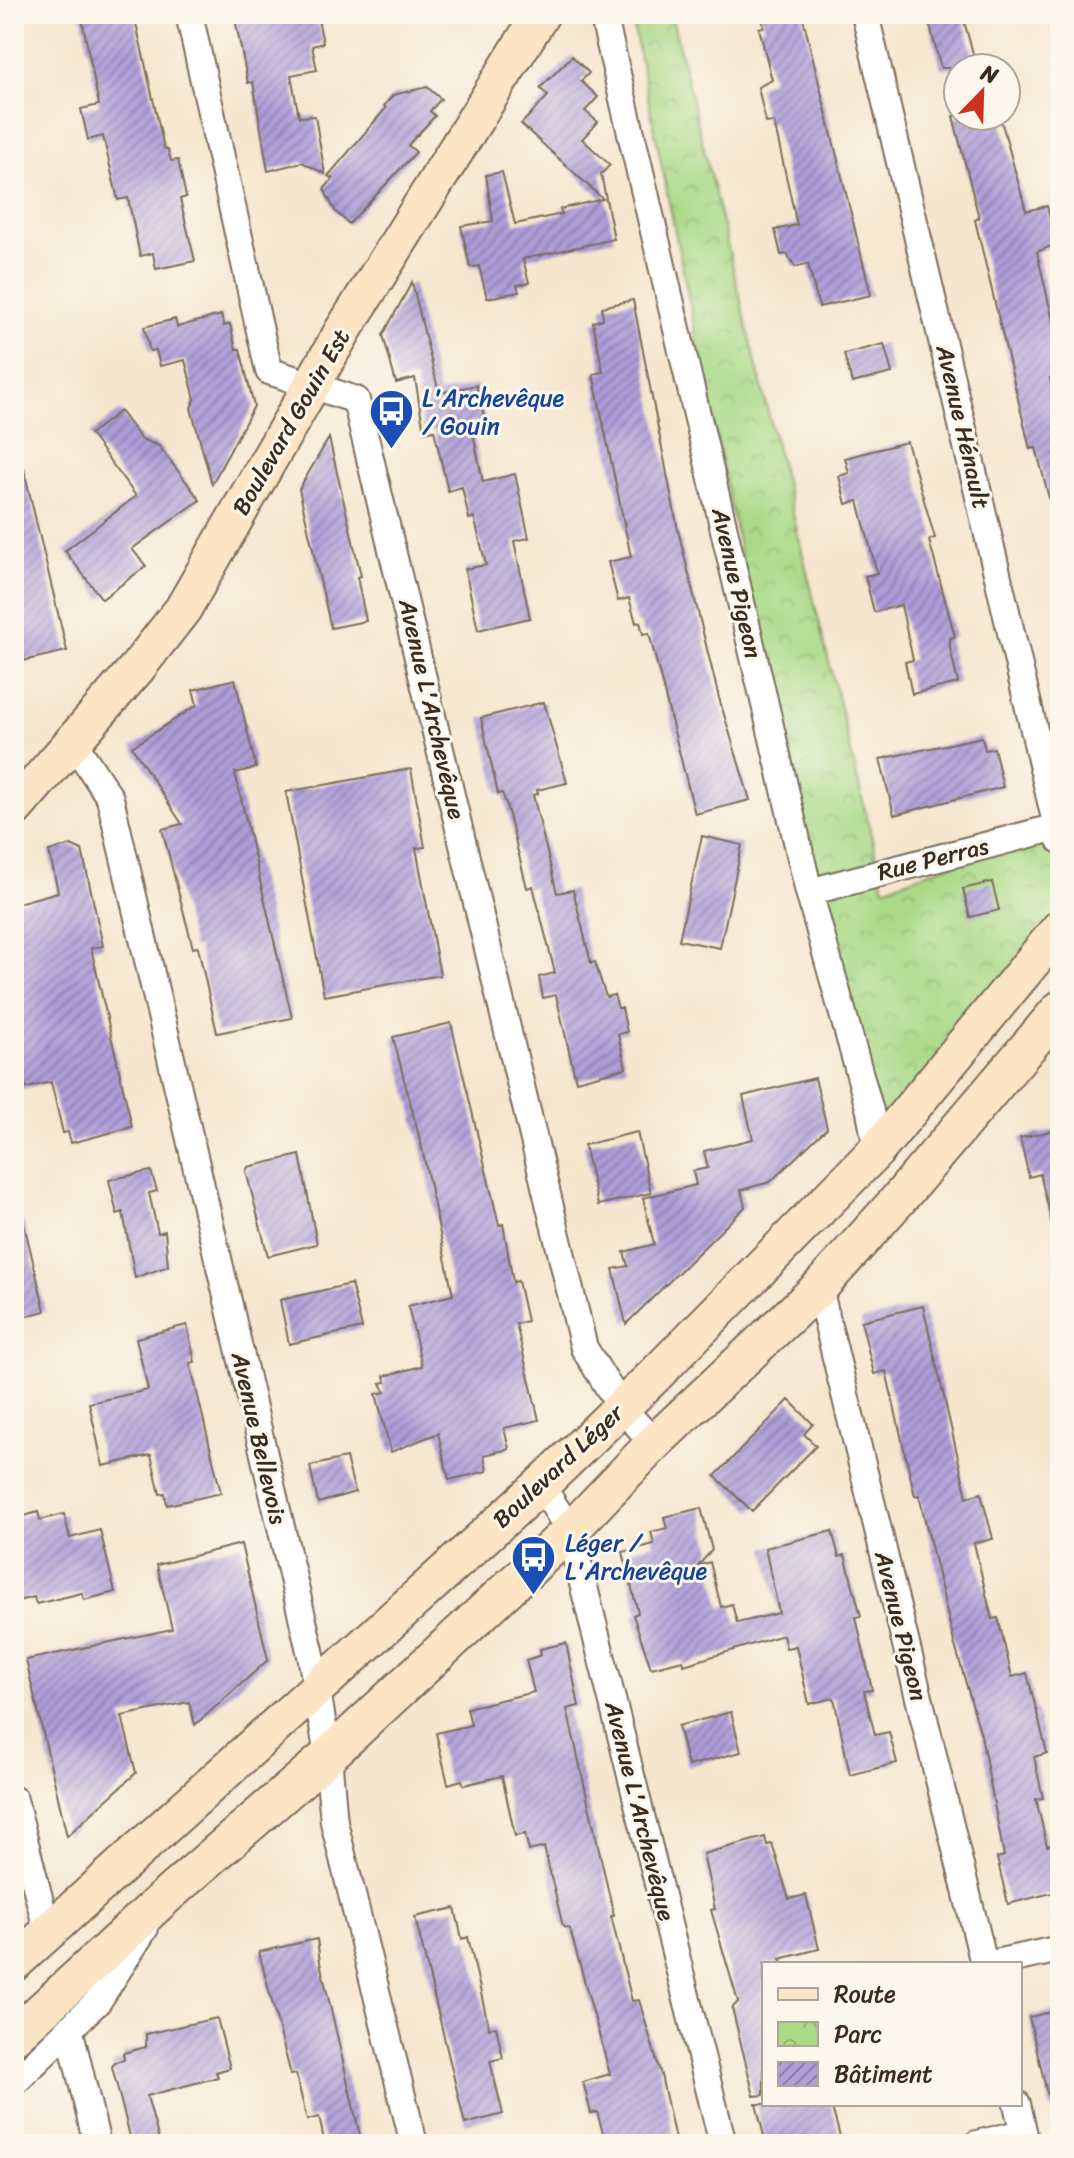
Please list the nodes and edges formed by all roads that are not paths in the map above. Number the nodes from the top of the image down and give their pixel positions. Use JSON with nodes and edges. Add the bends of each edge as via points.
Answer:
{"nodes":[{"id":1,"x":189,"y":14,"type":"edge"},
{"id":2,"x":541,"y":14,"type":"edge"},
{"id":3,"x":603,"y":14,"type":"edge"},
{"id":4,"x":865,"y":14,"type":"edge"},
{"id":5,"x":314,"y":386,"type":"junction"},
{"id":6,"x":74,"y":743,"type":"junction"},
{"id":7,"x":14,"y":809,"type":"edge"},
{"id":8,"x":1059,"y":834,"type":"edge"},
{"id":9,"x":809,"y":892,"type":"junction"},
{"id":10,"x":1060,"y":928,"type":"edge"},
{"id":11,"x":1060,"y":1009,"type":"edge"},
{"id":12,"x":877,"y":1150,"type":"junction"},
{"id":13,"x":819,"y":1288,"type":"junction"},
{"id":14,"x":621,"y":1407,"type":"junction"},
{"id":15,"x":654,"y":1443,"type":"junction"},
{"id":16,"x":541,"y":1485,"type":"junction"},
{"id":17,"x":570,"y":1531,"type":"junction"},
{"id":18,"x":317,"y":1687,"type":"junction"},
{"id":19,"x":328,"y":1756,"type":"junction"},
{"id":20,"x":14,"y":1800,"type":"edge"},
{"id":21,"x":164,"y":1898,"type":"junction"},
{"id":22,"x":48,"y":1933,"type":"junction"},
{"id":23,"x":1060,"y":1949,"type":"edge"},
{"id":24,"x":984,"y":1962,"type":"edge"},
{"id":25,"x":1000,"y":1962,"type":"edge"},
{"id":26,"x":14,"y":1963,"type":"edge"},
{"id":27,"x":70,"y":2032,"type":"junction"},
{"id":28,"x":14,"y":2036,"type":"edge"},
{"id":29,"x":14,"y":2083,"type":"edge"},
{"id":30,"x":1017,"y":2106,"type":"edge"},
{"id":31,"x":1025,"y":2138,"type":"edge"},
{"id":32,"x":97,"y":2144,"type":"edge"},
{"id":33,"x":414,"y":2144,"type":"edge"},
{"id":34,"x":723,"y":2144,"type":"edge"},
{"id":35,"x":977,"y":2144,"type":"edge"}],
"edges":[{"from":1,"to":5,"type":"street","name":"Avenue L'Archevêque","via":[[269,371]]},
{"from":2,"to":5,"type":"main road","name":"Boulevard Gouin Est","via":[[344,329]]},
{"from":3,"to":9,"type":"street","name":"Avenue Pigeon"},
{"from":4,"to":8,"type":"street","name":"Avenue Hénault"},
{"from":5,"to":6,"type":"main road","name":"Boulevard Gouin Est","via":[[183,609]]},
{"from":5,"to":14,"type":"street","name":"Avenue L'Archevêque","via":[[356,400],[584,1348]]},
{"from":6,"to":7,"type":"main road","name":"Boulevard Gouin Est"},
{"from":6,"to":18,"type":"street","name":"Avenue Bellevois","via":[[110,798]]},
{"from":8,"to":9,"type":"street","name":"Rue Perras"},
{"from":9,"to":12,"type":"street","name":"Avenue Pigeon"},
{"from":10,"to":12,"type":"main road","name":"Boulevard Léger"},
{"from":11,"to":13,"type":"main road","name":"Boulevard Léger"},
{"from":12,"to":14,"type":"main road","name":"Boulevard Léger"},
{"from":13,"to":15,"type":"main road","name":"Boulevard Léger"},
{"from":13,"to":24,"type":"street","name":"Avenue Pigeon"},
{"from":14,"to":15,"type":"street","name":"Avenue L'Archevêque"},
{"from":14,"to":16,"type":"main road","name":"Boulevard Léger"},
{"from":15,"to":17,"type":"main road","name":"Boulevard Léger"},
{"from":16,"to":17,"type":"street","name":"Avenue L'Archevêque"},
{"from":16,"to":18,"type":"main road","name":"Boulevard Léger"},
{"from":17,"to":19,"type":"main road","name":"Boulevard Léger"},
{"from":17,"to":34,"type":"street","name":"Avenue L'Archevêque"},
{"from":18,"to":19,"type":"street","name":"Avenue Bellevois"},
{"from":18,"to":22,"type":"main road","name":"Boulevard Léger"},
{"from":19,"to":21,"type":"main road","name":"Boulevard Léger"},
{"from":19,"to":33,"type":"street","name":"Avenue Bellevois","via":[[334,1822]]},
{"from":20,"to":22,"type":"street"},
{"from":21,"to":27,"type":"street","name":"Boulevard Léger","via":[[98,2001]]},
{"from":21,"to":28,"type":"main road","name":"Boulevard Léger"},
{"from":22,"to":26,"type":"main road","name":"Boulevard Léger"},
{"from":23,"to":25,"type":"street"},
{"from":27,"to":29,"type":"street","name":"Boulevard Léger"},
{"from":27,"to":32,"type":"street"},
{"from":30,"to":31,"type":"street"},
{"from":31,"to":35,"type":"street"}]}
